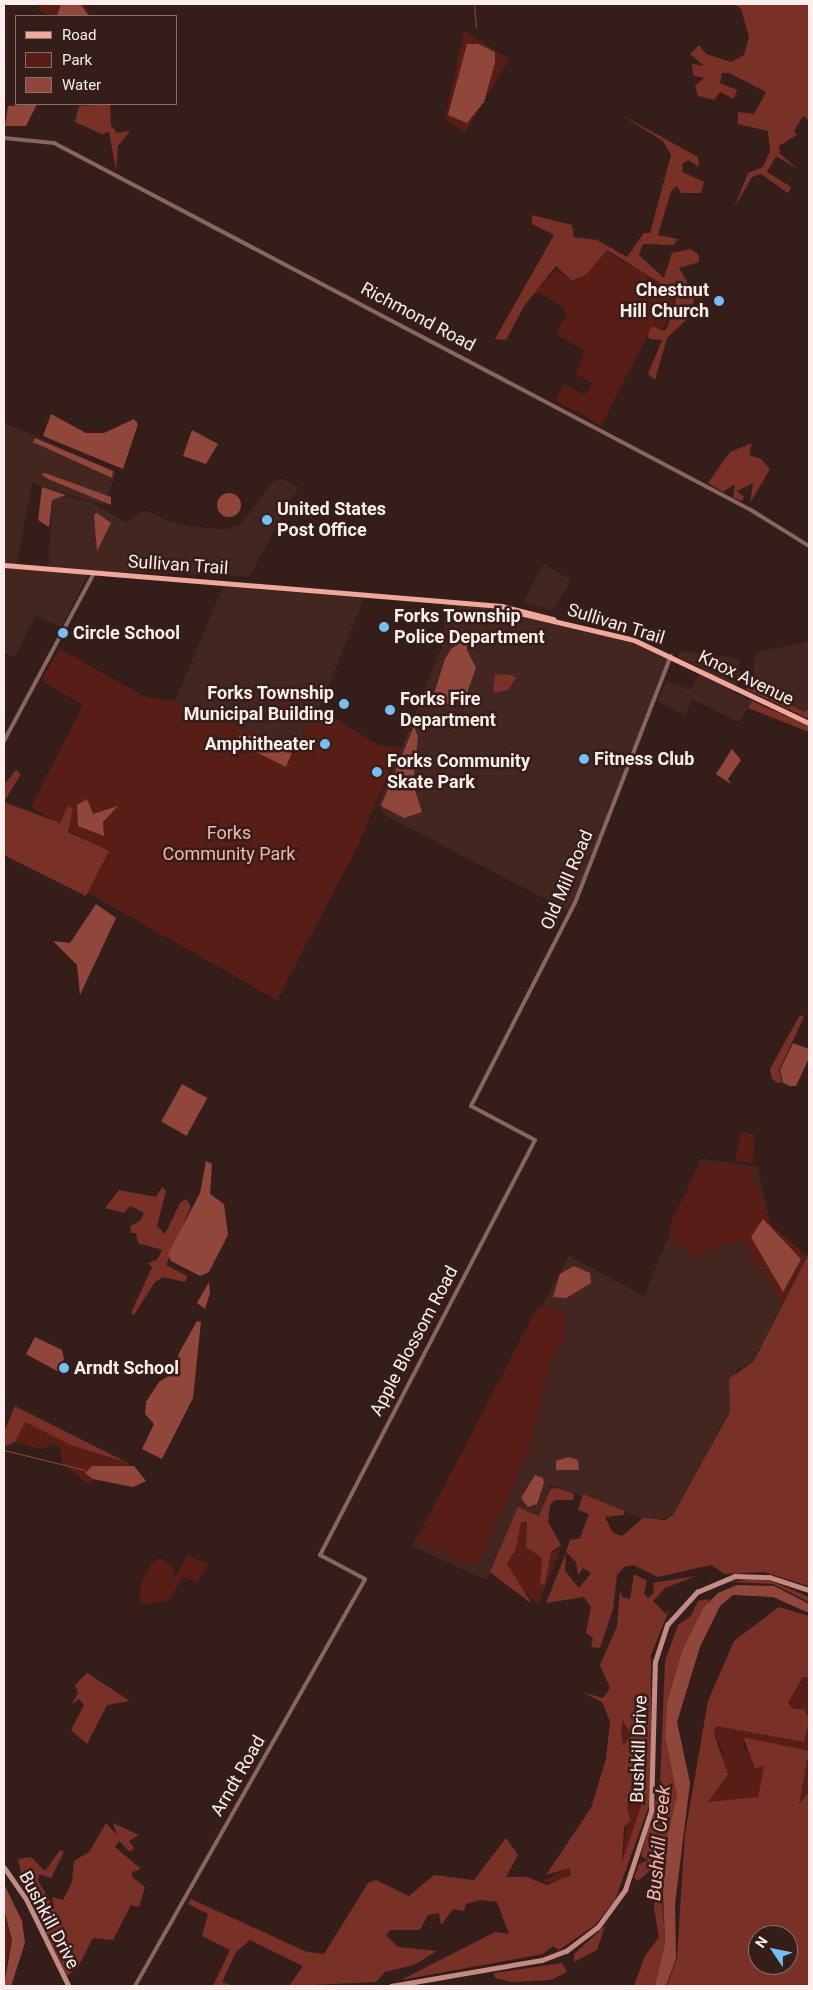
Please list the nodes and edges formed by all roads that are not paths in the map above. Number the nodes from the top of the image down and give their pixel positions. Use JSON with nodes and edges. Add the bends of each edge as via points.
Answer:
{"nodes":[{"id":1,"x":4,"y":138,"type":"edge"},
{"id":2,"x":809,"y":546,"type":"edge"},
{"id":3,"x":4,"y":565,"type":"edge"},
{"id":4,"x":94,"y":573,"type":"junction"},
{"id":5,"x":671,"y":656,"type":"junction"},
{"id":6,"x":809,"y":723,"type":"edge"},
{"id":7,"x":4,"y":741,"type":"edge"},
{"id":8,"x":534,"y":1140,"type":"joint"},
{"id":9,"x":365,"y":1579,"type":"joint"},
{"id":10,"x":809,"y":1590,"type":"edge"},
{"id":11,"x":4,"y":1867,"type":"edge"},
{"id":12,"x":68,"y":1986,"type":"edge"},
{"id":13,"x":135,"y":1986,"type":"edge"},
{"id":14,"x":391,"y":1986,"type":"edge"}],
"edges":[{"from":1,"to":2,"type":"street","name":"Richmond Road","via":[[54,143],[751,510]]},
{"from":3,"to":4,"type":"main road","name":"Sullivan Trail"},
{"from":4,"to":5,"type":"main road","name":"Sullivan Trail","via":[[495,606],[634,640]]},
{"from":4,"to":7,"type":"street"},
{"from":5,"to":6,"type":"main road","name":"Knox Avenue"},
{"from":5,"to":8,"type":"street","name":"Old Mill Road","via":[[575,903],[471,1106]]},
{"from":8,"to":9,"type":"street","name":"Apple Blossom Road","via":[[320,1555]]},
{"from":9,"to":13,"type":"street","name":"Arndt Road"},
{"from":10,"to":14,"type":"main road","name":"Bushkill Drive","via":[[769,1577],[735,1576],[698,1592],[671,1618],[655,1662],[651,1811],[624,1890],[598,1927],[566,1950],[542,1960]]},
{"from":11,"to":12,"type":"main road","name":"Bushkill Drive","via":[[27,1900]]}]}
